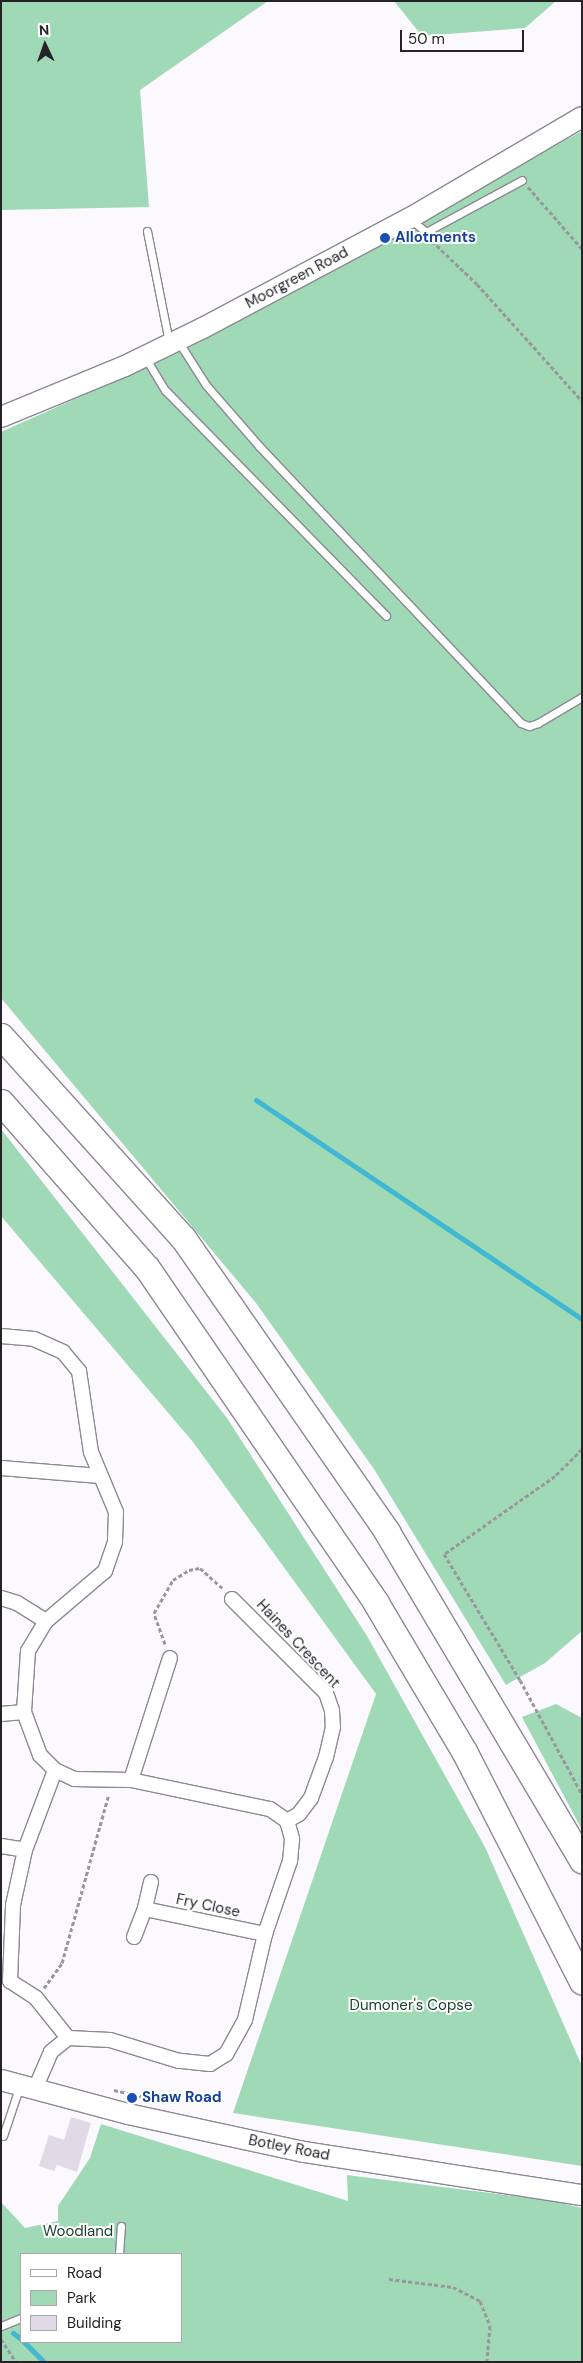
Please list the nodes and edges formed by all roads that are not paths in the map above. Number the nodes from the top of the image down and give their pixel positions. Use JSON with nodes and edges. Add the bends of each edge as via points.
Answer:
{"nodes":[{"id":1,"x":582,"y":117,"type":"edge"},
{"id":2,"x":522,"y":180,"type":"road end"},
{"id":3,"x":410,"y":218,"type":"junction"},
{"id":4,"x":147,"y":231,"type":"dead end"},
{"id":5,"x":174,"y":343,"type":"junction"},
{"id":6,"x":144,"y":357,"type":"junction"},
{"id":7,"x":1,"y":417,"type":"edge"},
{"id":8,"x":386,"y":616,"type":"dead end"},
{"id":9,"x":582,"y":697,"type":"edge"},
{"id":10,"x":1,"y":1036,"type":"edge"},
{"id":11,"x":1,"y":1102,"type":"edge"},
{"id":12,"x":1,"y":1336,"type":"edge"},
{"id":13,"x":1,"y":1468,"type":"edge"},
{"id":14,"x":100,"y":1476,"type":"junction"},
{"id":15,"x":1,"y":1598,"type":"edge"},
{"id":16,"x":232,"y":1599,"type":"road end"},
{"id":17,"x":46,"y":1621,"type":"junction"},
{"id":18,"x":170,"y":1658,"type":"road end"},
{"id":19,"x":24,"y":1712,"type":"junction"},
{"id":20,"x":1,"y":1714,"type":"edge"},
{"id":21,"x":55,"y":1770,"type":"junction"},
{"id":22,"x":131,"y":1780,"type":"junction"},
{"id":23,"x":287,"y":1821,"type":"junction"},
{"id":24,"x":1,"y":1846,"type":"edge"},
{"id":25,"x":25,"y":1850,"type":"junction"},
{"id":26,"x":582,"y":1860,"type":"edge"},
{"id":27,"x":151,"y":1882,"type":"dead end"},
{"id":28,"x":144,"y":1909,"type":"junction"},
{"id":29,"x":265,"y":1934,"type":"junction"},
{"id":30,"x":134,"y":1937,"type":"dead end"},
{"id":31,"x":582,"y":1982,"type":"edge"},
{"id":32,"x":6,"y":1986,"type":"edge"},
{"id":33,"x":68,"y":2038,"type":"junction"},
{"id":34,"x":19,"y":2084,"type":"edge"},
{"id":35,"x":3,"y":2136,"type":"dead end"},
{"id":36,"x":572,"y":2193,"type":"edge"},
{"id":37,"x":121,"y":2226,"type":"dead end"},
{"id":38,"x":119,"y":2253,"type":"edge"},
{"id":39,"x":20,"y":2318,"type":"edge"},
{"id":40,"x":1,"y":2326,"type":"edge"}],
"edges":[{"from":1,"to":3,"type":"street","name":"Moorgreen Road"},
{"from":2,"to":3,"type":"lane","via":[[426,232]]},
{"from":3,"to":5,"type":"street","name":"Moorgreen Road"},
{"from":4,"to":5,"type":"lane"},
{"from":5,"to":6,"type":"street","name":"Moorgreen Road"},
{"from":5,"to":9,"type":"lane","via":[[259,446],[521,723],[528,726],[538,723]]},
{"from":6,"to":7,"type":"street","name":"Moorgreen Road"},
{"from":6,"to":8,"type":"lane","via":[[165,390]]},
{"from":10,"to":26,"type":"highway","via":[[183,1238],[387,1532]]},
{"from":11,"to":31,"type":"highway","via":[[147,1268],[376,1603],[464,1751]]},
{"from":12,"to":14,"type":"street","via":[[42,1342],[63,1352],[79,1371],[91,1452]]},
{"from":13,"to":14,"type":"street"},
{"from":14,"to":17,"type":"street","via":[[116,1512],[115,1542],[105,1571]]},
{"from":15,"to":17,"type":"street","via":[[18,1603]]},
{"from":16,"to":23,"type":"street","name":"Haines Crescent","via":[[326,1693],[332,1710],[333,1726],[326,1756],[311,1798],[299,1814]]},
{"from":17,"to":19,"type":"street","via":[[28,1651]]},
{"from":18,"to":22,"type":"street"},
{"from":19,"to":20,"type":"street"},
{"from":19,"to":21,"type":"street","via":[[40,1755]]},
{"from":21,"to":22,"type":"street","via":[[74,1780]]},
{"from":21,"to":25,"type":"street"},
{"from":22,"to":23,"type":"street","via":[[255,1804],[270,1809]]},
{"from":23,"to":29,"type":"street","via":[[292,1839],[290,1861]]},
{"from":24,"to":25,"type":"street"},
{"from":25,"to":32,"type":"street","via":[[10,1928]]},
{"from":27,"to":28,"type":"street"},
{"from":28,"to":29,"type":"street","name":"Fry Close"},
{"from":28,"to":30,"type":"street"},
{"from":29,"to":33,"type":"street","via":[[246,2020],[235,2043],[216,2061],[179,2061],[102,2038]]},
{"from":32,"to":33,"type":"street","via":[[36,1998]]},
{"from":33,"to":34,"type":"street"},
{"from":34,"to":35,"type":"lane"},
{"from":34,"to":36,"type":"street","name":"Botley Road","via":[[304,2152]]},
{"from":37,"to":38,"type":"lane"},
{"from":39,"to":40,"type":"lane"}]}
